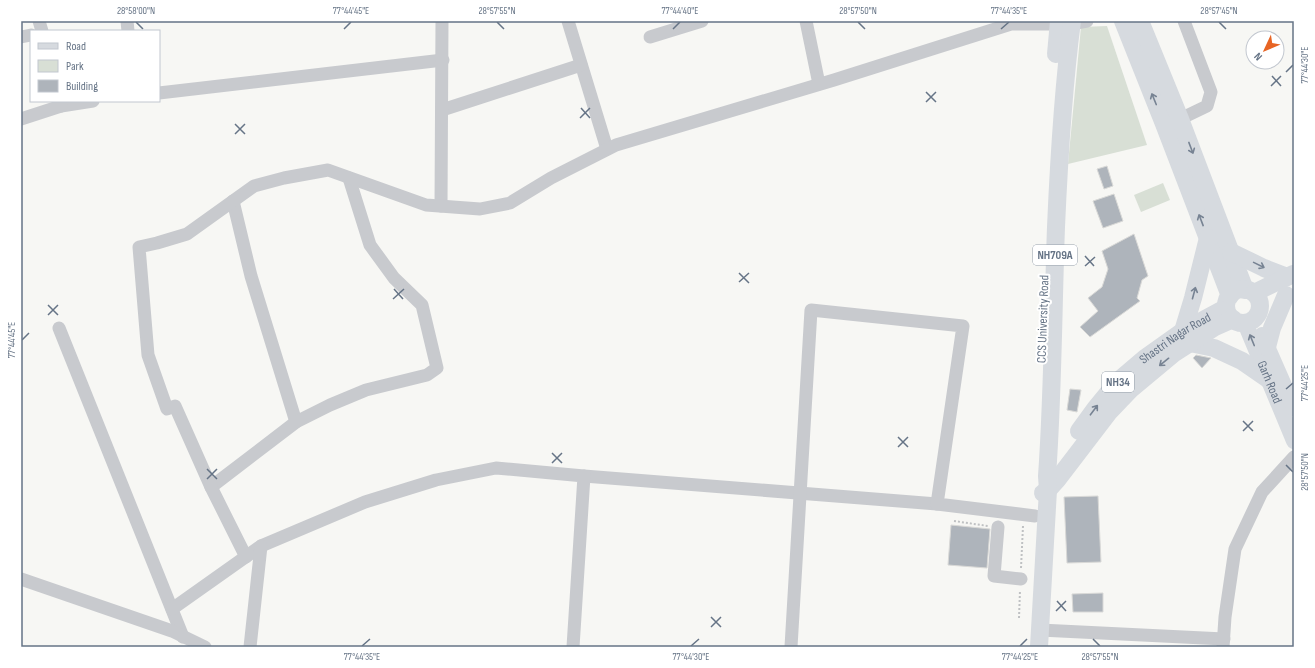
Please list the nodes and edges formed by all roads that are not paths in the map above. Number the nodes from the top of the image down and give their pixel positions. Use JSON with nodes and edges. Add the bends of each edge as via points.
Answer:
{"nodes":[{"id":1,"x":442,"y":21,"type":"edge"},
{"id":2,"x":568,"y":21,"type":"edge"},
{"id":3,"x":702,"y":21,"type":"edge"},
{"id":4,"x":806,"y":21,"type":"edge"},
{"id":5,"x":1123,"y":21,"type":"edge"},
{"id":6,"x":1140,"y":21,"type":"edge"},
{"id":7,"x":1184,"y":21,"type":"edge"},
{"id":8,"x":1069,"y":22,"type":"edge"},
{"id":9,"x":650,"y":37,"type":"dead end"},
{"id":10,"x":443,"y":60,"type":"junction"},
{"id":11,"x":581,"y":65,"type":"junction"},
{"id":12,"x":819,"y":84,"type":"junction"},
{"id":13,"x":160,"y":93,"type":"edge"},
{"id":14,"x":76,"y":102,"type":"edge"},
{"id":15,"x":60,"y":103,"type":"edge"},
{"id":16,"x":442,"y":110,"type":"junction"},
{"id":17,"x":21,"y":119,"type":"edge"},
{"id":18,"x":1180,"y":119,"type":"junction"},
{"id":19,"x":607,"y":149,"type":"junction"},
{"id":20,"x":348,"y":178,"type":"junction"},
{"id":21,"x":233,"y":201,"type":"junction"},
{"id":22,"x":441,"y":206,"type":"junction"},
{"id":23,"x":1208,"y":238,"type":"junction"},
{"id":24,"x":1231,"y":252,"type":"junction"},
{"id":25,"x":1290,"y":284,"type":"edge"},
{"id":26,"x":1244,"y":307,"type":"junction"},
{"id":27,"x":59,"y":328,"type":"dead end"},
{"id":28,"x":1186,"y":337,"type":"junction"},
{"id":29,"x":1267,"y":347,"type":"junction"},
{"id":30,"x":1268,"y":379,"type":"junction"},
{"id":31,"x":1294,"y":408,"type":"edge"},
{"id":32,"x":296,"y":422,"type":"junction"},
{"id":33,"x":1294,"y":441,"type":"edge"},
{"id":34,"x":1294,"y":457,"type":"edge"},
{"id":35,"x":584,"y":476,"type":"junction"},
{"id":36,"x":211,"y":487,"type":"junction"},
{"id":37,"x":1042,"y":487,"type":"junction"},
{"id":38,"x":800,"y":493,"type":"junction"},
{"id":39,"x":937,"y":504,"type":"junction"},
{"id":40,"x":1035,"y":516,"type":"junction"},
{"id":41,"x":998,"y":527,"type":"road end"},
{"id":42,"x":261,"y":546,"type":"junction"},
{"id":43,"x":246,"y":557,"type":"junction"},
{"id":44,"x":21,"y":579,"type":"edge"},
{"id":45,"x":1021,"y":579,"type":"dead end"},
{"id":46,"x":172,"y":609,"type":"junction"},
{"id":47,"x":183,"y":636,"type":"junction"},
{"id":48,"x":1039,"y":638,"type":"edge"},
{"id":49,"x":1224,"y":643,"type":"edge"},
{"id":50,"x":205,"y":647,"type":"edge"},
{"id":51,"x":250,"y":647,"type":"edge"},
{"id":52,"x":573,"y":647,"type":"edge"},
{"id":53,"x":791,"y":647,"type":"edge"},
{"id":54,"x":1027,"y":647,"type":"edge"}],
"edges":[{"from":1,"to":10,"type":"street"},
{"from":2,"to":11,"type":"street"},
{"from":3,"to":9,"type":"street"},
{"from":4,"to":12,"type":"street"},
{"from":23,"to":5,"type":"highway","one_way":true},
{"from":6,"to":18,"type":"highway"},
{"from":7,"to":18,"type":"street","via":[[1211,92],[1207,106]]},
{"from":8,"to":12,"type":"street","via":[[1011,24]]},
{"from":8,"to":37,"type":"highway","name":"CCS University Road","number":"NH709A","via":[[1052,227]]},
{"from":10,"to":13,"type":"street"},
{"from":10,"to":16,"type":"street"},
{"from":11,"to":16,"type":"street"},
{"from":11,"to":19,"type":"street"},
{"from":12,"to":19,"type":"street"},
{"from":14,"to":15,"type":"street"},
{"from":15,"to":17,"type":"street"},
{"from":16,"to":22,"type":"street"},
{"from":18,"to":24,"type":"highway","one_way":true},
{"from":19,"to":22,"type":"street","via":[[510,203],[480,209]]},
{"from":20,"to":21,"type":"street","via":[[328,170],[284,178],[254,186]]},
{"from":20,"to":22,"type":"street","via":[[426,205]]},
{"from":20,"to":32,"type":"street","via":[[370,245],[394,278],[422,305],[437,368],[427,375],[366,390]]},
{"from":21,"to":32,"type":"street","via":[[251,276]]},
{"from":21,"to":36,"type":"street","via":[[187,234],[139,247],[148,355],[167,409],[175,406]]},
{"from":23,"to":26,"type":"highway"},
{"from":28,"to":23,"type":"highway","one_way":true},
{"from":24,"to":25,"type":"highway","one_way":true},
{"from":24,"to":26,"type":"highway"},
{"from":25,"to":26,"type":"highway","number":"NH34"},
{"from":25,"to":29,"type":"highway"},
{"from":26,"to":28,"type":"highway","name":"Shastri Nagar Road","number":"NH34"},
{"from":26,"to":29,"type":"main road","name":"Garh Road"},
{"from":30,"to":26,"type":"main road","name":"Garh Road","one_way":true},
{"from":27,"to":46,"type":"street"},
{"from":28,"to":30,"type":"highway","via":[[1242,360]]},
{"from":28,"to":37,"type":"highway","name":"Shastri Nagar Road","number":"NH34","via":[[1145,358],[1118,382],[1095,409]]},
{"from":29,"to":31,"type":"main road","name":"Garh Road"},
{"from":30,"to":33,"type":"main road","name":"Garh Road"},
{"from":32,"to":36,"type":"street"},
{"from":34,"to":49,"type":"street","via":[[1262,492],[1235,549],[1225,617]]},
{"from":35,"to":38,"type":"street"},
{"from":35,"to":42,"type":"street","via":[[496,468],[436,480],[365,502]]},
{"from":35,"to":52,"type":"street"},
{"from":36,"to":43,"type":"street"},
{"from":37,"to":40,"type":"highway","name":"CCS University Road"},
{"from":37,"to":48,"type":"highway","name":"CCS University Road"},
{"from":38,"to":39,"type":"street"},
{"from":38,"to":39,"type":"street","via":[[811,310],[963,326]]},
{"from":38,"to":53,"type":"street"},
{"from":39,"to":40,"type":"street"},
{"from":40,"to":54,"type":"highway","name":"CCS University Road"},
{"from":41,"to":45,"type":"street","via":[[994,576]]},
{"from":42,"to":43,"type":"street"},
{"from":42,"to":51,"type":"street"},
{"from":43,"to":46,"type":"street"},
{"from":44,"to":47,"type":"street"},
{"from":46,"to":47,"type":"street"},
{"from":47,"to":50,"type":"street"},
{"from":48,"to":49,"type":"street"}]}
